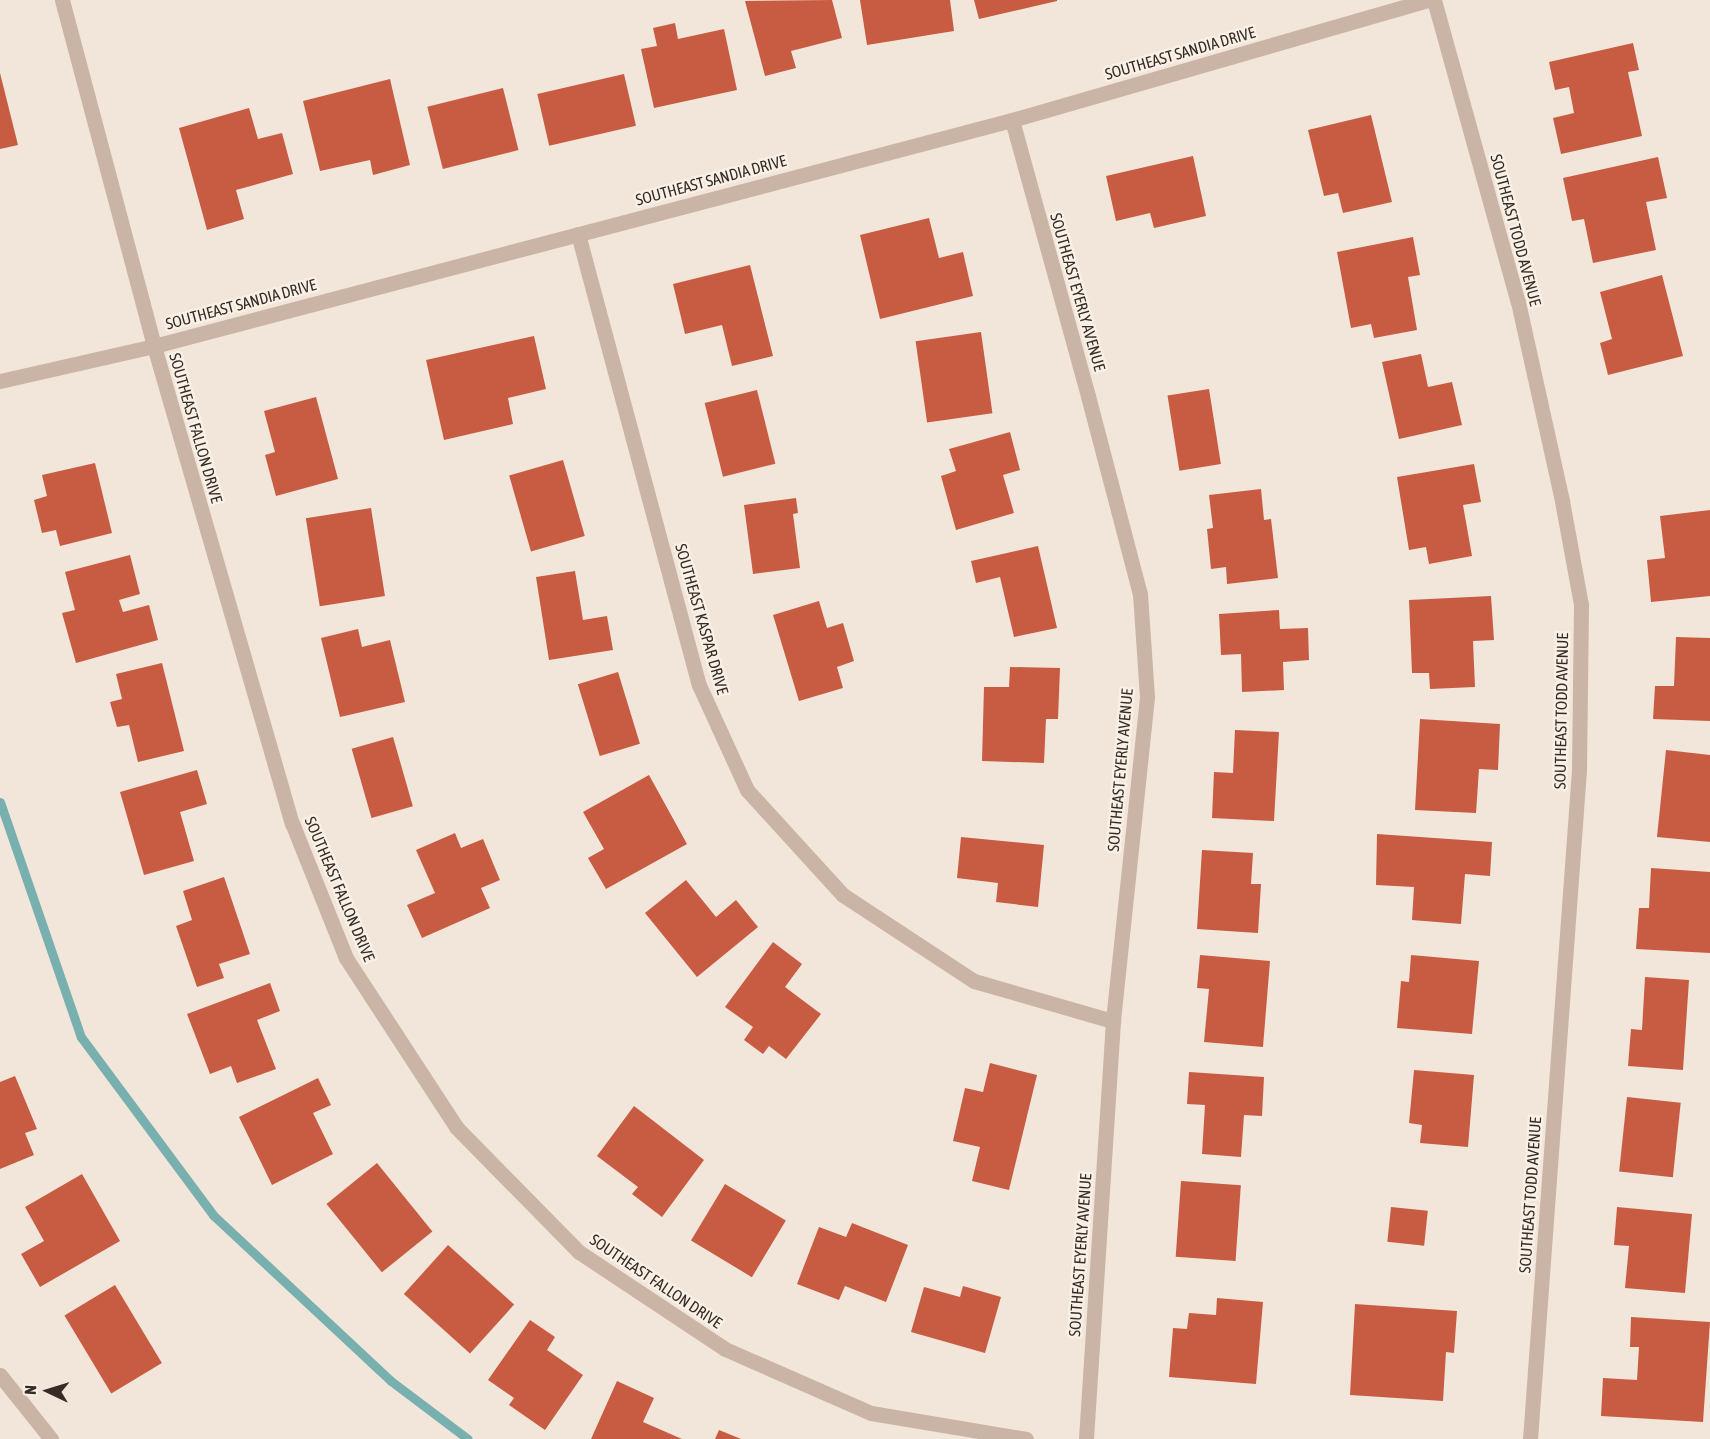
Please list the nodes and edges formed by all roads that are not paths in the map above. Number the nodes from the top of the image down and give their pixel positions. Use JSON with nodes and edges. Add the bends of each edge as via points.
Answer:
{"nodes":[{"id":1,"x":62,"y":0,"type":"edge"},
{"id":2,"x":1428,"y":0,"type":"edge"},
{"id":3,"x":1434,"y":0,"type":"edge"},
{"id":4,"x":1012,"y":120,"type":"junction"},
{"id":5,"x":578,"y":234,"type":"junction"},
{"id":6,"x":154,"y":346,"type":"junction"},
{"id":7,"x":0,"y":381,"type":"edge"},
{"id":8,"x":1113,"y":1021,"type":"junction"},
{"id":9,"x":0,"y":1375,"type":"edge"},
{"id":10,"x":51,"y":1439,"type":"edge"},
{"id":11,"x":1026,"y":1439,"type":"edge"},
{"id":12,"x":1086,"y":1439,"type":"edge"},
{"id":13,"x":1530,"y":1439,"type":"edge"}],
"edges":[{"from":1,"to":6,"type":"street","name":"SOUTHEAST FALLON DRIVE"},
{"from":2,"to":4,"type":"street","name":"SOUTHEAST SANDIA DRIVE"},
{"from":3,"to":13,"type":"street","name":"SOUTHEAST TODD AVENUE","via":[[1518,302],[1581,605],[1579,770]]},
{"from":4,"to":5,"type":"street","name":"SOUTHEAST SANDIA DRIVE"},
{"from":4,"to":8,"type":"street","name":"SOUTHEAST EYERLY AVENUE","via":[[1140,594],[1147,697]]},
{"from":5,"to":6,"type":"street","name":"SOUTHEAST SANDIA DRIVE"},
{"from":5,"to":8,"type":"street","name":"SOUTHEAST KASPAR DRIVE","via":[[699,685],[747,790],[843,895],[974,981]]},
{"from":6,"to":7,"type":"street","name":"SOUTHEAST SANDIA DRIVE"},
{"from":6,"to":11,"type":"street","name":"SOUTHEAST FALLON DRIVE","via":[[292,823],[346,958],[456,1127],[579,1251],[725,1349],[871,1413]]},
{"from":8,"to":12,"type":"street","name":"SOUTHEAST EYERLY AVENUE"},
{"from":9,"to":10,"type":"street"}]}
